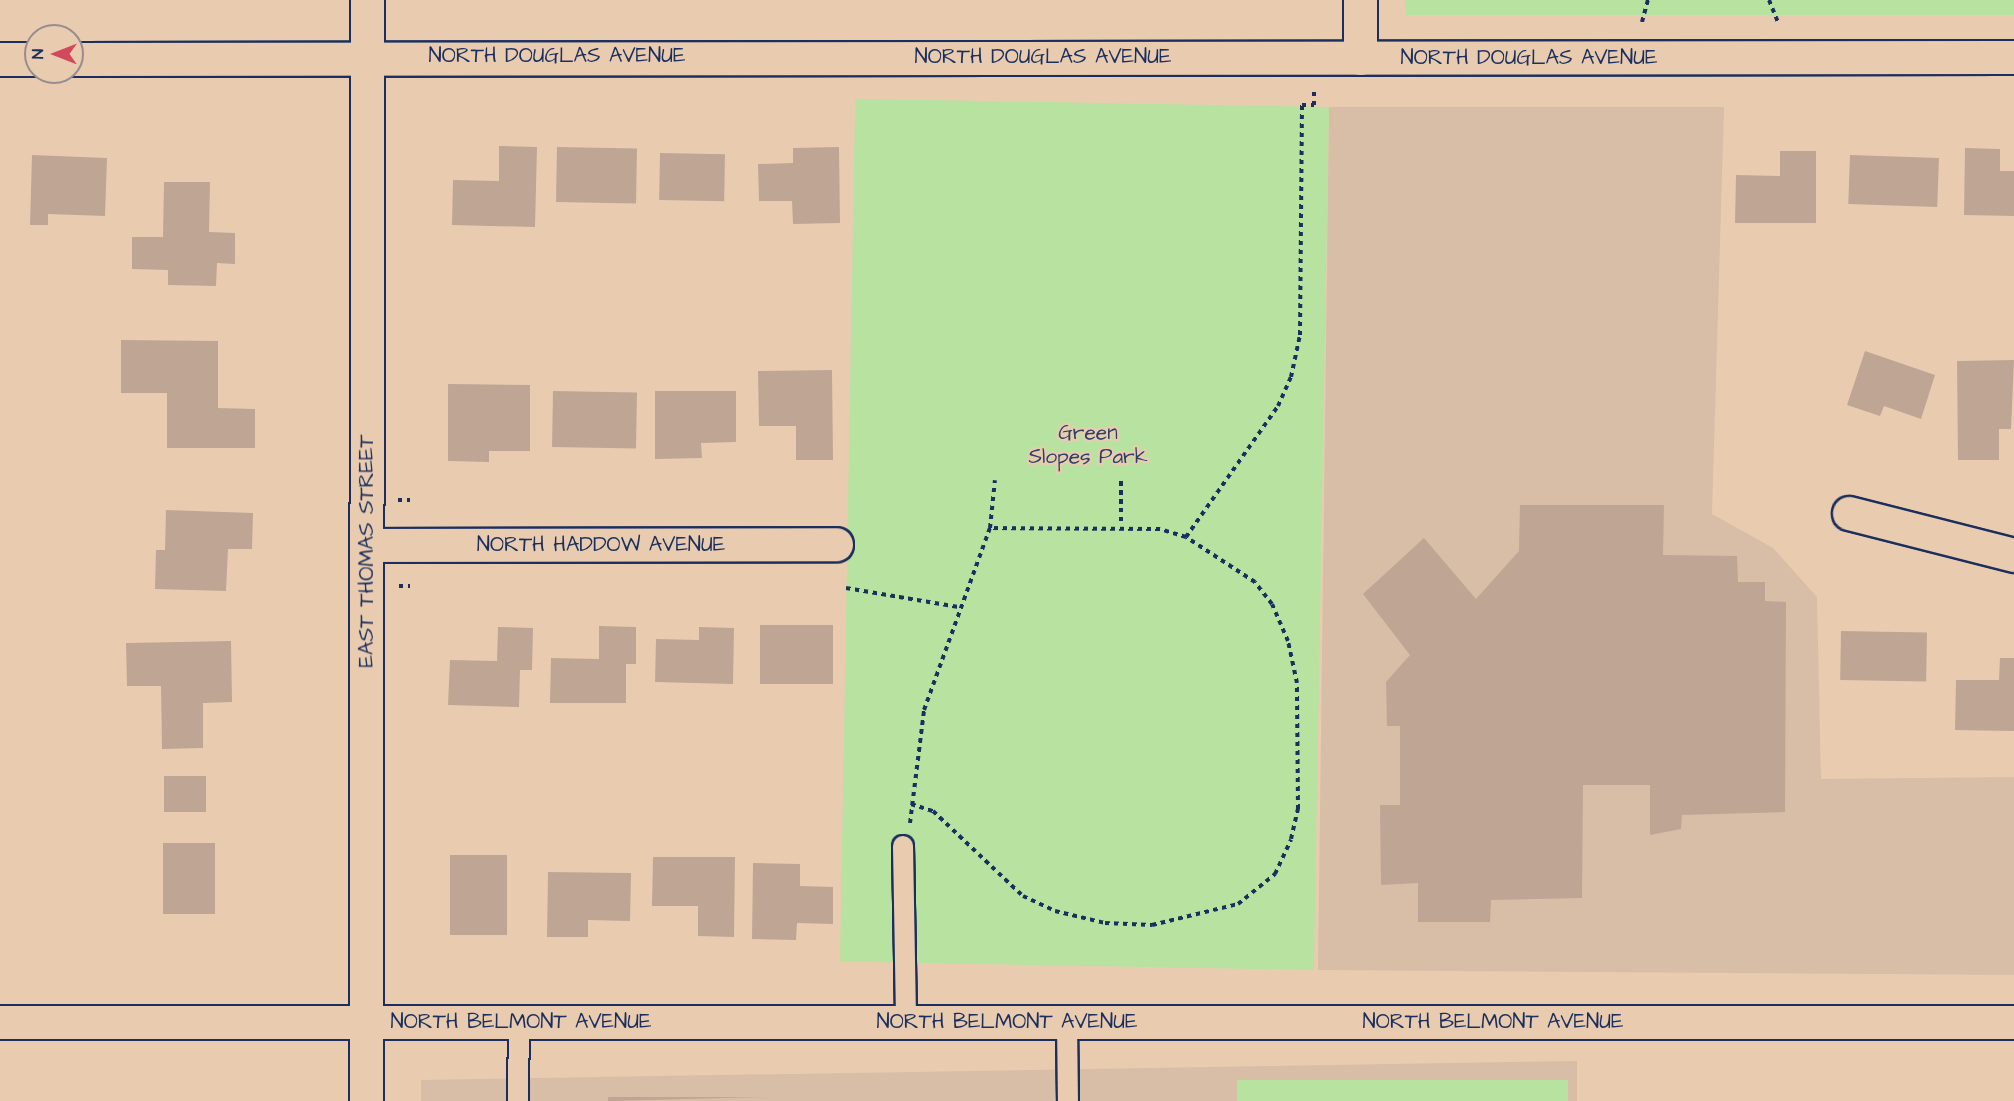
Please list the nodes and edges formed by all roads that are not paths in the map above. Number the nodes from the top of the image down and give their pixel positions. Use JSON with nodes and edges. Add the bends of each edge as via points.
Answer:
{"nodes":[{"id":1,"x":367,"y":0,"type":"edge"},
{"id":2,"x":1360,"y":0,"type":"edge"},
{"id":3,"x":367,"y":56,"type":"junction"},
{"id":4,"x":2014,"y":57,"type":"edge"},
{"id":5,"x":1360,"y":58,"type":"junction"},
{"id":6,"x":0,"y":59,"type":"edge"},
{"id":7,"x":24,"y":59,"type":"edge"},
{"id":8,"x":84,"y":59,"type":"edge"},
{"id":9,"x":1848,"y":513,"type":"dead end"},
{"id":10,"x":836,"y":544,"type":"dead end"},
{"id":11,"x":367,"y":545,"type":"junction"},
{"id":12,"x":2014,"y":555,"type":"edge"},
{"id":13,"x":903,"y":846,"type":"road end"},
{"id":14,"x":0,"y":1022,"type":"edge"},
{"id":15,"x":366,"y":1022,"type":"junction"},
{"id":16,"x":519,"y":1022,"type":"junction"},
{"id":17,"x":906,"y":1022,"type":"junction"},
{"id":18,"x":1067,"y":1022,"type":"junction"},
{"id":19,"x":2014,"y":1022,"type":"edge"},
{"id":20,"x":366,"y":1101,"type":"edge"},
{"id":21,"x":518,"y":1101,"type":"edge"},
{"id":22,"x":1068,"y":1101,"type":"edge"}],
"edges":[{"from":1,"to":3,"type":"street","name":"EAST THOMAS STREET"},
{"from":2,"to":5,"type":"street"},
{"from":3,"to":5,"type":"street","name":"NORTH DOUGLAS AVENUE"},
{"from":3,"to":8,"type":"street","name":"NORTH DOUGLAS AVENUE"},
{"from":3,"to":11,"type":"street","name":"EAST THOMAS STREET"},
{"from":4,"to":5,"type":"street","name":"NORTH DOUGLAS AVENUE"},
{"from":6,"to":7,"type":"street"},
{"from":9,"to":12,"type":"street"},
{"from":10,"to":11,"type":"street","name":"NORTH HADDOW AVENUE"},
{"from":11,"to":15,"type":"street","name":"EAST THOMAS STREET"},
{"from":13,"to":17,"type":"lane"},
{"from":14,"to":15,"type":"street","name":"NORTH BELMONT AVENUE"},
{"from":15,"to":16,"type":"street","name":"NORTH BELMONT AVENUE"},
{"from":15,"to":20,"type":"street","name":"EAST THOMAS STREET"},
{"from":16,"to":17,"type":"street","name":"NORTH BELMONT AVENUE"},
{"from":16,"to":21,"type":"lane"},
{"from":17,"to":18,"type":"street","name":"NORTH BELMONT AVENUE"},
{"from":18,"to":19,"type":"street","name":"NORTH BELMONT AVENUE"},
{"from":18,"to":22,"type":"lane"}]}
